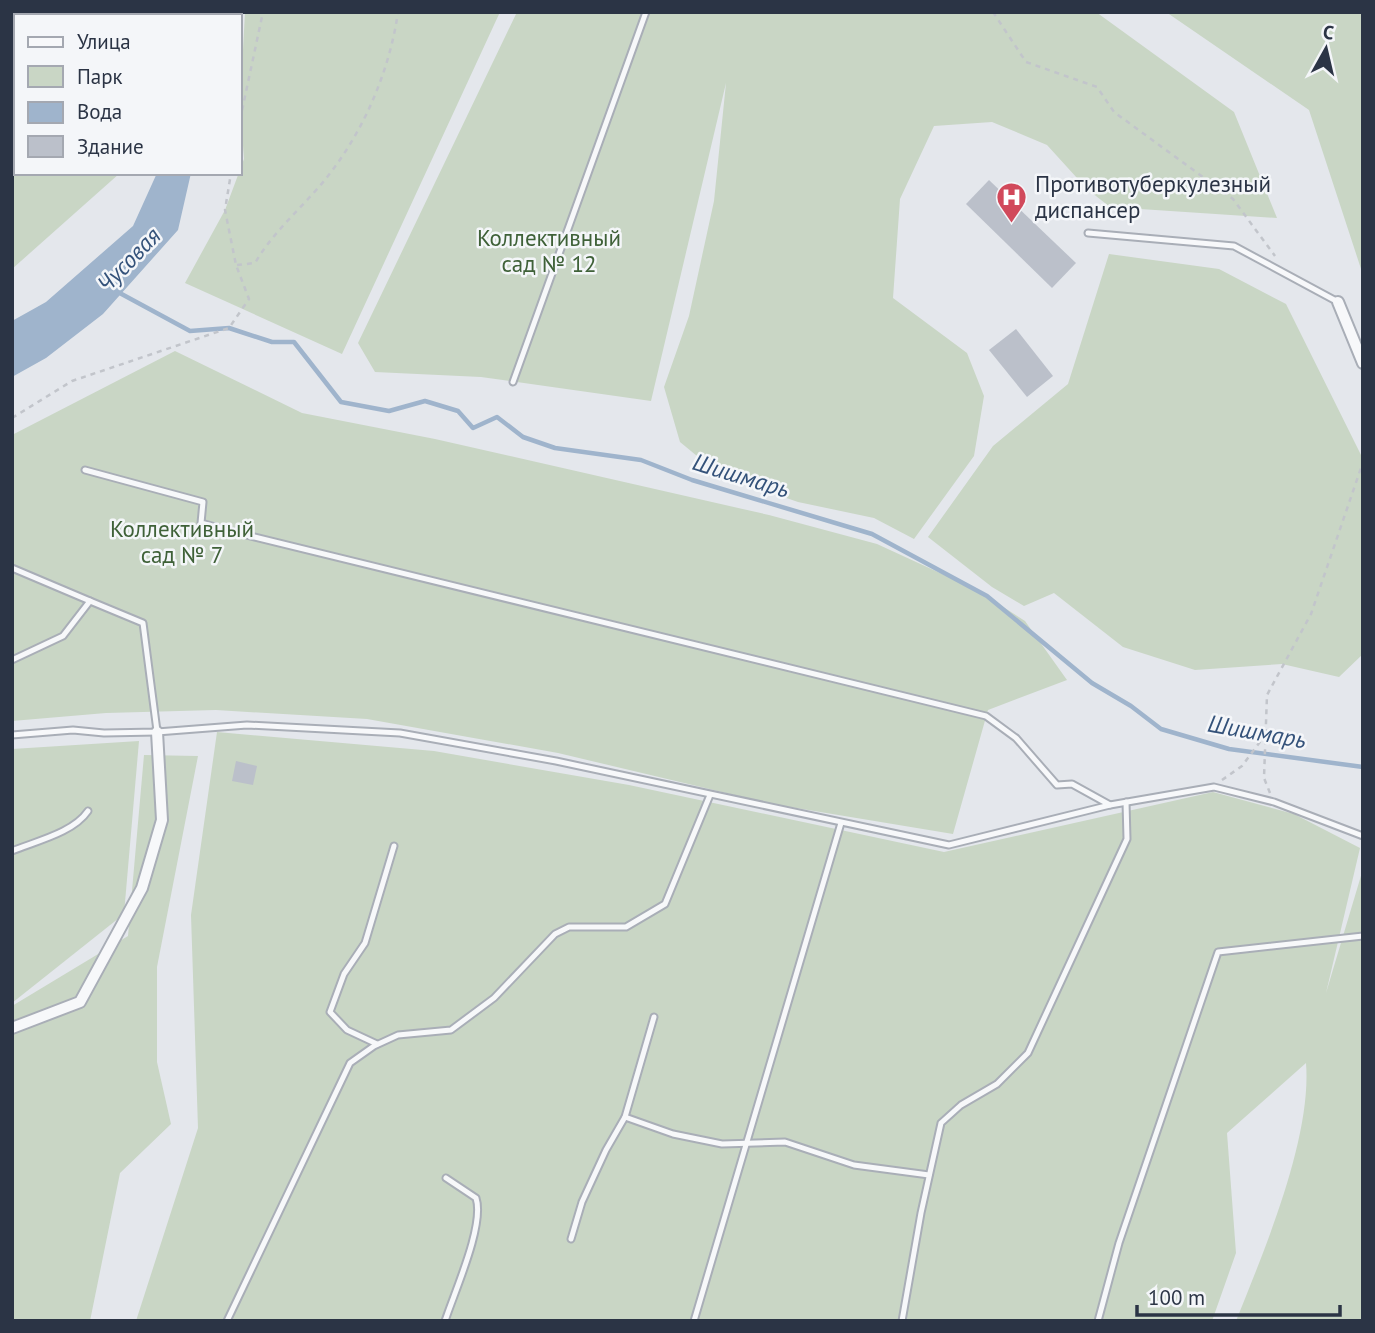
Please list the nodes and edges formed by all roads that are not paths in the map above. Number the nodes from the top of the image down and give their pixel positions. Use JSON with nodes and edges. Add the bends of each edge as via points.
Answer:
{"nodes":[{"id":1,"x":646,"y":12,"type":"edge"},
{"id":2,"x":1088,"y":233,"type":"dead end"},
{"id":3,"x":1338,"y":302,"type":"joint"},
{"id":4,"x":1363,"y":363,"type":"edge"},
{"id":5,"x":513,"y":382,"type":"dead end"},
{"id":6,"x":85,"y":470,"type":"dead end"},
{"id":7,"x":12,"y":568,"type":"edge"},
{"id":8,"x":90,"y":601,"type":"junction"},
{"id":9,"x":12,"y":660,"type":"edge"},
{"id":10,"x":157,"y":732,"type":"junction"},
{"id":11,"x":12,"y":734,"type":"edge"},
{"id":12,"x":710,"y":795,"type":"junction"},
{"id":13,"x":1126,"y":802,"type":"junction"},
{"id":14,"x":1110,"y":805,"type":"junction"},
{"id":15,"x":88,"y":811,"type":"dead end"},
{"id":16,"x":841,"y":823,"type":"junction"},
{"id":17,"x":1363,"y":836,"type":"edge"},
{"id":18,"x":394,"y":846,"type":"dead end"},
{"id":19,"x":12,"y":851,"type":"edge"},
{"id":20,"x":1363,"y":936,"type":"edge"},
{"id":21,"x":653,"y":1017,"type":"dead end"},
{"id":22,"x":12,"y":1028,"type":"edge"},
{"id":23,"x":377,"y":1044,"type":"junction"},
{"id":24,"x":625,"y":1117,"type":"junction"},
{"id":25,"x":747,"y":1144,"type":"junction"},
{"id":26,"x":929,"y":1175,"type":"junction"},
{"id":27,"x":446,"y":1178,"type":"dead end"},
{"id":28,"x":571,"y":1239,"type":"dead end"},
{"id":29,"x":227,"y":1321,"type":"edge"},
{"id":30,"x":445,"y":1321,"type":"edge"},
{"id":31,"x":694,"y":1321,"type":"edge"},
{"id":32,"x":902,"y":1321,"type":"edge"},
{"id":33,"x":1098,"y":1321,"type":"edge"}],
"edges":[{"from":1,"to":5,"type":"lane"},
{"from":2,"to":3,"type":"lane","via":[[1234,246]]},
{"from":3,"to":4,"type":"street"},
{"from":6,"to":14,"type":"lane","via":[[203,502],[201,523],[986,716],[1016,738],[1057,786],[1072,785]]},
{"from":7,"to":8,"type":"lane"},
{"from":8,"to":9,"type":"lane","via":[[63,636]]},
{"from":8,"to":10,"type":"lane","via":[[143,623]]},
{"from":10,"to":11,"type":"lane"},
{"from":10,"to":12,"type":"lane","via":[[247,725],[400,733]]},
{"from":10,"to":22,"type":"street","via":[[162,820],[142,888],[80,1002]]},
{"from":12,"to":16,"type":"lane"},
{"from":12,"to":23,"type":"lane","via":[[665,904],[626,927],[569,927],[555,934],[494,998],[451,1030],[398,1035]]},
{"from":13,"to":14,"type":"lane"},
{"from":13,"to":17,"type":"lane","via":[[1214,787]]},
{"from":13,"to":26,"type":"lane","via":[[1127,839],[1028,1053],[997,1084],[941,1123]]},
{"from":14,"to":16,"type":"lane","via":[[948,845]]},
{"from":15,"to":19,"type":"lane","via":[[64,830]]},
{"from":16,"to":25,"type":"lane"},
{"from":18,"to":23,"type":"lane","via":[[365,943],[344,974],[330,1012],[347,1030]]},
{"from":20,"to":33,"type":"lane","via":[[1218,952],[1119,1243]]},
{"from":21,"to":24,"type":"lane"},
{"from":23,"to":29,"type":"lane","via":[[350,1063]]},
{"from":24,"to":25,"type":"lane","via":[[685,1137]]},
{"from":24,"to":28,"type":"lane","via":[[582,1202]]},
{"from":25,"to":26,"type":"lane","via":[[785,1142],[854,1165]]},
{"from":25,"to":31,"type":"lane"},
{"from":26,"to":32,"type":"lane"},
{"from":27,"to":30,"type":"lane","via":[[476,1198],[478,1208]]}]}
